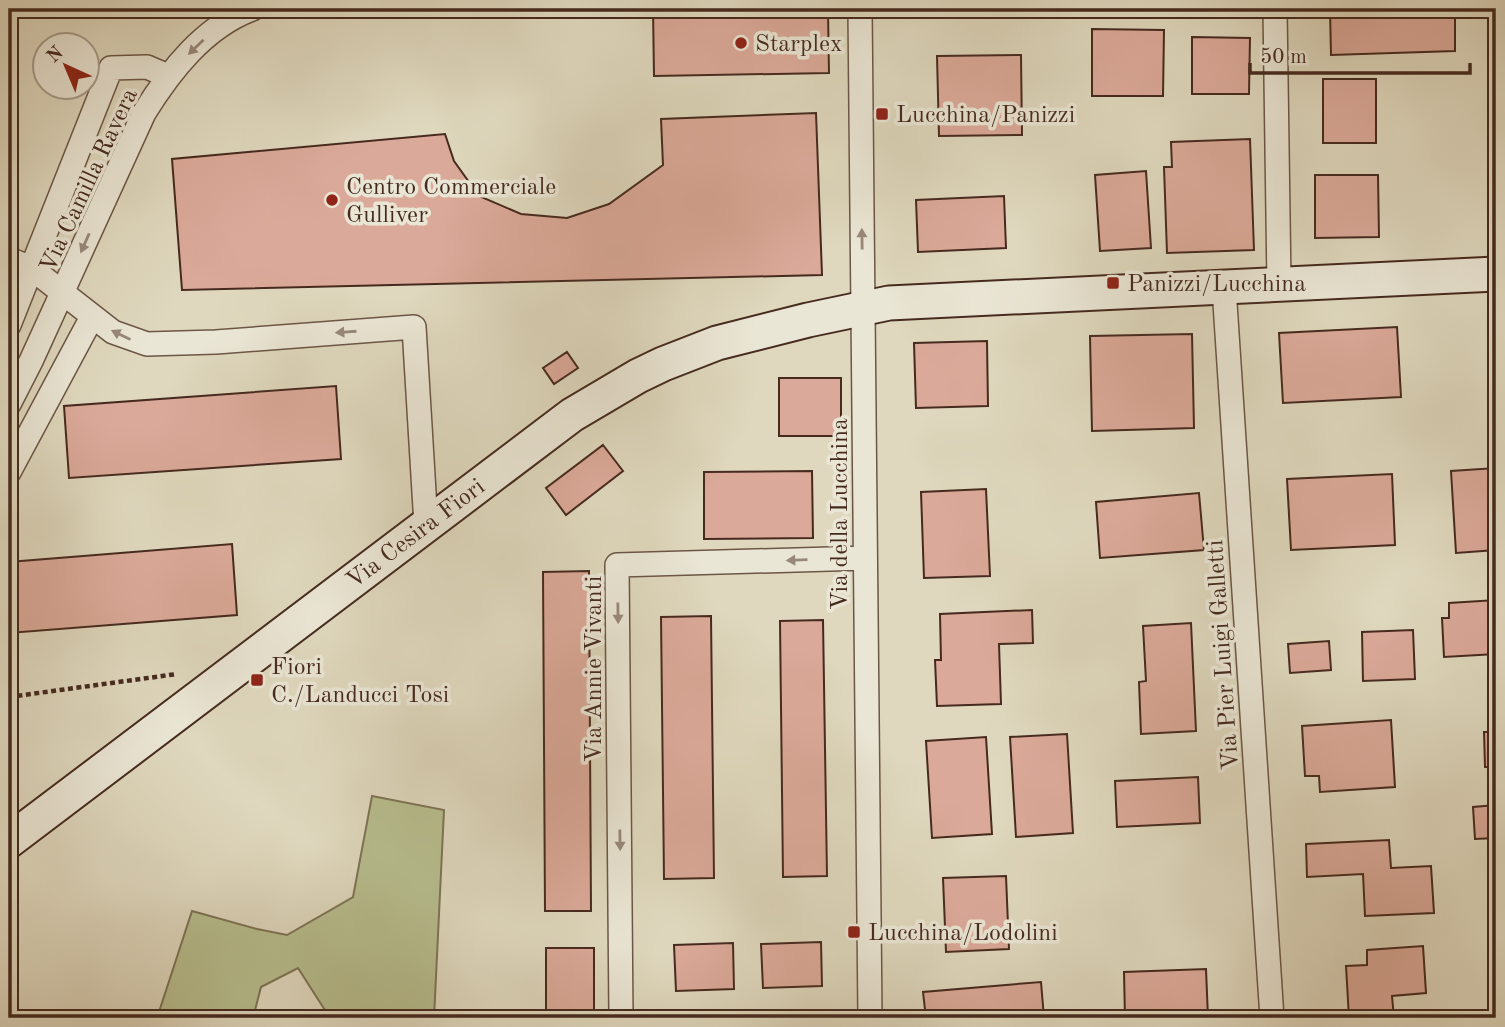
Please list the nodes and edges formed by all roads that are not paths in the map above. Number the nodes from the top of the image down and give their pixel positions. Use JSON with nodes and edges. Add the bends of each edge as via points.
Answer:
{"nodes":[{"id":1,"x":252,"y":9,"type":"edge"},
{"id":2,"x":860,"y":9,"type":"edge"},
{"id":3,"x":1275,"y":9,"type":"edge"},
{"id":4,"x":169,"y":76,"type":"junction"},
{"id":5,"x":9,"y":259,"type":"edge"},
{"id":6,"x":31,"y":268,"type":"junction"},
{"id":7,"x":1496,"y":274,"type":"edge"},
{"id":8,"x":1279,"y":285,"type":"junction"},
{"id":9,"x":1224,"y":288,"type":"junction"},
{"id":10,"x":63,"y":292,"type":"junction"},
{"id":11,"x":863,"y":307,"type":"junction"},
{"id":12,"x":92,"y":317,"type":"junction"},
{"id":13,"x":9,"y":324,"type":"edge"},
{"id":14,"x":9,"y":404,"type":"edge"},
{"id":15,"x":9,"y":472,"type":"edge"},
{"id":16,"x":426,"y":525,"type":"junction"},
{"id":17,"x":865,"y":558,"type":"junction"},
{"id":18,"x":9,"y":841,"type":"edge"},
{"id":19,"x":621,"y":1018,"type":"edge"},
{"id":20,"x":870,"y":1018,"type":"edge"},
{"id":21,"x":1272,"y":1018,"type":"edge"}],
"edges":[{"from":1,"to":4,"type":"street","name":"Via Camilla Ravera","one_way":true,"via":[[210,34]]},
{"from":11,"to":2,"type":"street","name":"Via della Lucchina","one_way":true},
{"from":3,"to":8,"type":"street"},
{"from":4,"to":6,"type":"street","via":[[147,67],[111,68]]},
{"from":4,"to":10,"type":"street","name":"Via Camilla Ravera","one_way":true,"via":[[144,113]]},
{"from":5,"to":6,"type":"street"},
{"from":6,"to":10,"type":"street"},
{"from":6,"to":13,"type":"street"},
{"from":7,"to":8,"type":"street","name":"Via Cesira Fiori"},
{"from":8,"to":9,"type":"street","name":"Via Cesira Fiori"},
{"from":9,"to":11,"type":"street","name":"Via Cesira Fiori"},
{"from":9,"to":21,"type":"street","name":"Via Pier Luigi Galletti"},
{"from":10,"to":12,"type":"street"},
{"from":10,"to":14,"type":"street","name":"Via Camilla Ravera"},
{"from":11,"to":16,"type":"street","name":"Via Cesira Fiori","via":[[717,343],[638,376],[572,415]]},
{"from":11,"to":17,"type":"street","name":"Via della Lucchina"},
{"from":12,"to":15,"type":"street"},
{"from":16,"to":12,"type":"street","one_way":true,"via":[[414,327],[157,345],[123,337]]},
{"from":16,"to":18,"type":"street","name":"Via Cesira Fiori"},
{"from":17,"to":19,"type":"street","name":"Via Annie Vivanti","one_way":true,"via":[[617,565]]},
{"from":17,"to":20,"type":"street","name":"Via della Lucchina"}]}
